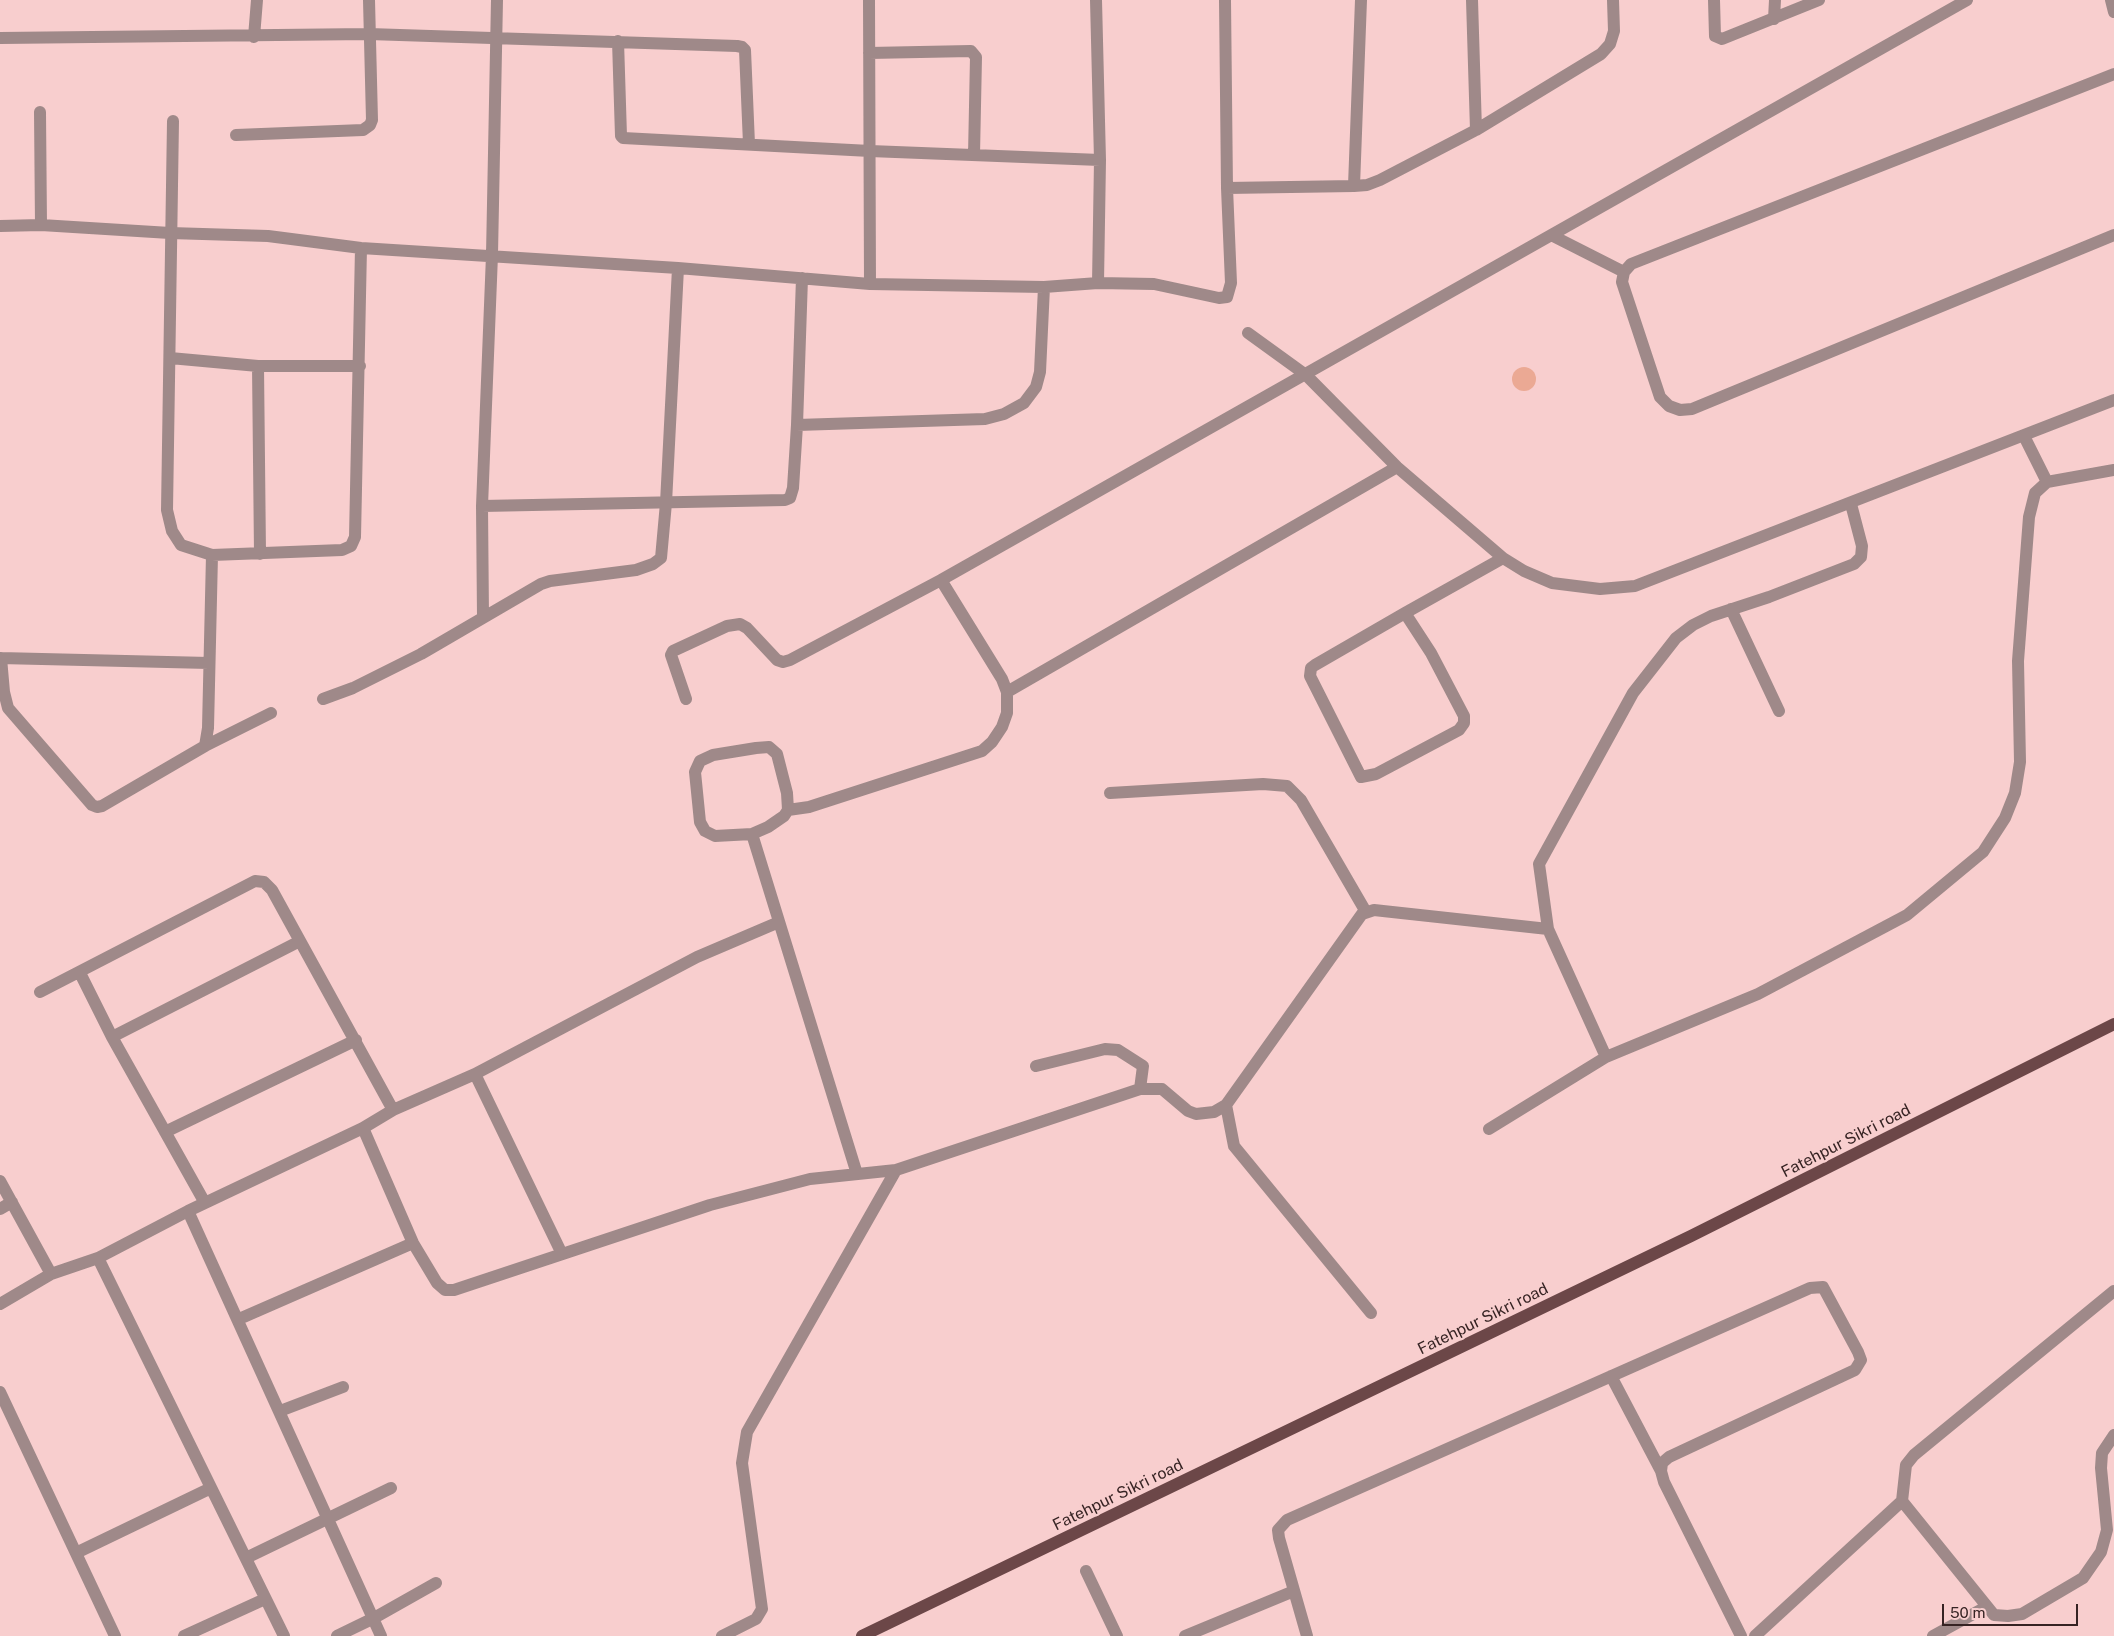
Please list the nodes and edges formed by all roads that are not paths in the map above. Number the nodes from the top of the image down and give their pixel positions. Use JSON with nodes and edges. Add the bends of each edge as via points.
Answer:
{"nodes":[{"id":1,"x":257,"y":0,"type":"edge"},
{"id":2,"x":370,"y":0,"type":"edge"},
{"id":3,"x":497,"y":0,"type":"edge"},
{"id":4,"x":869,"y":0,"type":"edge"},
{"id":5,"x":1096,"y":0,"type":"edge"},
{"id":6,"x":1225,"y":0,"type":"edge"},
{"id":7,"x":1361,"y":0,"type":"edge"},
{"id":8,"x":1472,"y":0,"type":"edge"},
{"id":9,"x":1613,"y":0,"type":"edge"},
{"id":10,"x":1714,"y":0,"type":"edge"},
{"id":11,"x":1774,"y":0,"type":"edge"},
{"id":12,"x":1819,"y":0,"type":"edge"},
{"id":13,"x":1967,"y":0,"type":"edge"},
{"id":14,"x":2111,"y":0,"type":"edge"},
{"id":15,"x":2114,"y":12,"type":"edge"},
{"id":16,"x":1774,"y":19,"type":"junction"},
{"id":17,"x":368,"y":34,"type":"junction"},
{"id":18,"x":254,"y":37,"type":"junction"},
{"id":19,"x":496,"y":37,"type":"junction"},
{"id":20,"x":0,"y":38,"type":"edge"},
{"id":21,"x":618,"y":42,"type":"junction"},
{"id":22,"x":869,"y":53,"type":"junction"},
{"id":23,"x":2114,"y":74,"type":"edge"},
{"id":24,"x":40,"y":112,"type":"dead end"},
{"id":25,"x":173,"y":121,"type":"dead end"},
{"id":26,"x":1476,"y":130,"type":"junction"},
{"id":27,"x":236,"y":135,"type":"dead end"},
{"id":28,"x":749,"y":144,"type":"junction"},
{"id":29,"x":870,"y":151,"type":"junction"},
{"id":30,"x":974,"y":155,"type":"junction"},
{"id":31,"x":1100,"y":160,"type":"junction"},
{"id":32,"x":1354,"y":186,"type":"junction"},
{"id":33,"x":1227,"y":188,"type":"junction"},
{"id":34,"x":41,"y":225,"type":"junction"},
{"id":35,"x":0,"y":226,"type":"edge"},
{"id":36,"x":170,"y":234,"type":"junction"},
{"id":37,"x":2114,"y":235,"type":"edge"},
{"id":38,"x":1553,"y":236,"type":"junction"},
{"id":39,"x":362,"y":248,"type":"junction"},
{"id":40,"x":492,"y":255,"type":"junction"},
{"id":41,"x":678,"y":268,"type":"junction"},
{"id":42,"x":1624,"y":272,"type":"junction"},
{"id":43,"x":802,"y":278,"type":"junction"},
{"id":44,"x":1098,"y":283,"type":"junction"},
{"id":45,"x":870,"y":284,"type":"junction"},
{"id":46,"x":1044,"y":287,"type":"junction"},
{"id":47,"x":1248,"y":333,"type":"dead end"},
{"id":48,"x":170,"y":358,"type":"junction"},
{"id":49,"x":258,"y":366,"type":"junction"},
{"id":50,"x":360,"y":366,"type":"junction"},
{"id":51,"x":1306,"y":375,"type":"junction"},
{"id":52,"x":2114,"y":400,"type":"edge"},
{"id":53,"x":797,"y":425,"type":"junction"},
{"id":54,"x":2024,"y":436,"type":"junction"},
{"id":55,"x":1397,"y":467,"type":"junction"},
{"id":56,"x":2114,"y":470,"type":"edge"},
{"id":57,"x":2047,"y":482,"type":"junction"},
{"id":58,"x":666,"y":503,"type":"junction"},
{"id":59,"x":1851,"y":504,"type":"junction"},
{"id":60,"x":482,"y":506,"type":"junction"},
{"id":61,"x":260,"y":554,"type":"junction"},
{"id":62,"x":212,"y":555,"type":"junction"},
{"id":63,"x":1503,"y":558,"type":"junction"},
{"id":64,"x":941,"y":580,"type":"junction"},
{"id":65,"x":1731,"y":609,"type":"junction"},
{"id":66,"x":1405,"y":613,"type":"junction"},
{"id":67,"x":483,"y":618,"type":"junction"},
{"id":68,"x":0,"y":658,"type":"edge"},
{"id":69,"x":209,"y":663,"type":"junction"},
{"id":70,"x":1007,"y":692,"type":"junction"},
{"id":71,"x":686,"y":699,"type":"dead end"},
{"id":72,"x":323,"y":700,"type":"dead end"},
{"id":73,"x":1779,"y":711,"type":"dead end"},
{"id":74,"x":271,"y":713,"type":"dead end"},
{"id":75,"x":205,"y":746,"type":"junction"},
{"id":76,"x":1110,"y":793,"type":"dead end"},
{"id":77,"x":788,"y":810,"type":"junction"},
{"id":78,"x":752,"y":834,"type":"junction"},
{"id":79,"x":1366,"y":912,"type":"junction"},
{"id":80,"x":779,"y":922,"type":"junction"},
{"id":81,"x":1548,"y":929,"type":"junction"},
{"id":82,"x":300,"y":941,"type":"junction"},
{"id":83,"x":80,"y":973,"type":"junction"},
{"id":84,"x":40,"y":992,"type":"dead end"},
{"id":85,"x":2114,"y":1024,"type":"edge"},
{"id":86,"x":112,"y":1037,"type":"junction"},
{"id":87,"x":356,"y":1040,"type":"junction"},
{"id":88,"x":1606,"y":1057,"type":"junction"},
{"id":89,"x":1036,"y":1066,"type":"dead end"},
{"id":90,"x":475,"y":1074,"type":"junction"},
{"id":91,"x":1140,"y":1089,"type":"junction"},
{"id":92,"x":1226,"y":1105,"type":"junction"},
{"id":93,"x":393,"y":1110,"type":"junction"},
{"id":94,"x":363,"y":1128,"type":"junction"},
{"id":95,"x":1489,"y":1129,"type":"dead end"},
{"id":96,"x":165,"y":1132,"type":"junction"},
{"id":97,"x":896,"y":1170,"type":"junction"},
{"id":98,"x":857,"y":1174,"type":"junction"},
{"id":99,"x":0,"y":1181,"type":"edge"},
{"id":100,"x":12,"y":1202,"type":"junction"},
{"id":101,"x":205,"y":1203,"type":"junction"},
{"id":102,"x":0,"y":1209,"type":"edge"},
{"id":103,"x":188,"y":1211,"type":"junction"},
{"id":104,"x":413,"y":1242,"type":"junction"},
{"id":105,"x":562,"y":1254,"type":"junction"},
{"id":106,"x":98,"y":1258,"type":"junction"},
{"id":107,"x":51,"y":1274,"type":"junction"},
{"id":108,"x":2114,"y":1290,"type":"edge"},
{"id":109,"x":0,"y":1304,"type":"edge"},
{"id":110,"x":1371,"y":1313,"type":"dead end"},
{"id":111,"x":238,"y":1319,"type":"junction"},
{"id":112,"x":1611,"y":1376,"type":"junction"},
{"id":113,"x":343,"y":1387,"type":"dead end"},
{"id":114,"x":0,"y":1392,"type":"edge"},
{"id":115,"x":280,"y":1411,"type":"junction"},
{"id":116,"x":2114,"y":1435,"type":"edge"},
{"id":117,"x":1661,"y":1471,"type":"junction"},
{"id":118,"x":211,"y":1488,"type":"junction"},
{"id":119,"x":391,"y":1488,"type":"dead end"},
{"id":120,"x":1902,"y":1501,"type":"junction"},
{"id":121,"x":327,"y":1518,"type":"junction"},
{"id":122,"x":76,"y":1553,"type":"junction"},
{"id":123,"x":246,"y":1558,"type":"junction"},
{"id":124,"x":1086,"y":1571,"type":"dead end"},
{"id":125,"x":436,"y":1583,"type":"dead end"},
{"id":126,"x":1294,"y":1591,"type":"junction"},
{"id":127,"x":264,"y":1600,"type":"junction"},
{"id":128,"x":1986,"y":1607,"type":"junction"},
{"id":129,"x":374,"y":1618,"type":"junction"},
{"id":130,"x":115,"y":1636,"type":"edge"},
{"id":131,"x":184,"y":1636,"type":"edge"},
{"id":132,"x":284,"y":1636,"type":"edge"},
{"id":133,"x":337,"y":1636,"type":"edge"},
{"id":134,"x":381,"y":1636,"type":"edge"},
{"id":135,"x":722,"y":1636,"type":"edge"},
{"id":136,"x":862,"y":1636,"type":"edge"},
{"id":137,"x":1117,"y":1636,"type":"edge"},
{"id":138,"x":1185,"y":1636,"type":"edge"},
{"id":139,"x":1306,"y":1636,"type":"edge"},
{"id":140,"x":1741,"y":1636,"type":"edge"},
{"id":141,"x":1756,"y":1636,"type":"edge"},
{"id":142,"x":1933,"y":1636,"type":"edge"}],
"edges":[{"from":1,"to":18,"type":"street"},
{"from":2,"to":17,"type":"street"},
{"from":3,"to":19,"type":"street"},
{"from":4,"to":22,"type":"street"},
{"from":5,"to":31,"type":"street"},
{"from":6,"to":33,"type":"street"},
{"from":7,"to":32,"type":"street"},
{"from":8,"to":26,"type":"street"},
{"from":9,"to":26,"type":"street","via":[[1614,32],[1602,54]]},
{"from":10,"to":16,"type":"street","via":[[1714,32],[1718,39]]},
{"from":11,"to":16,"type":"street"},
{"from":12,"to":16,"type":"street"},
{"from":13,"to":38,"type":"street"},
{"from":14,"to":15,"type":"street"},
{"from":17,"to":18,"type":"street"},
{"from":17,"to":19,"type":"street"},
{"from":17,"to":27,"type":"street","via":[[372,120],[364,130]]},
{"from":18,"to":20,"type":"street"},
{"from":19,"to":21,"type":"street"},
{"from":19,"to":40,"type":"street"},
{"from":21,"to":28,"type":"street","via":[[742,46],[745,50]]},
{"from":21,"to":28,"type":"street","via":[[621,137]]},
{"from":22,"to":29,"type":"street"},
{"from":22,"to":30,"type":"street","via":[[971,51],[976,57]]},
{"from":23,"to":42,"type":"street","via":[[1631,264]]},
{"from":24,"to":34,"type":"street"},
{"from":25,"to":36,"type":"street"},
{"from":26,"to":32,"type":"street","via":[[1380,180]]},
{"from":28,"to":29,"type":"street"},
{"from":29,"to":30,"type":"street"},
{"from":29,"to":45,"type":"street"},
{"from":30,"to":31,"type":"street"},
{"from":31,"to":44,"type":"street"},
{"from":32,"to":33,"type":"street"},
{"from":33,"to":44,"type":"street","via":[[1231,282],[1227,297],[1154,284]]},
{"from":34,"to":35,"type":"street"},
{"from":34,"to":36,"type":"street"},
{"from":36,"to":39,"type":"street","via":[[268,236]]},
{"from":36,"to":48,"type":"street"},
{"from":37,"to":42,"type":"street","via":[[1692,409],[1669,406],[1660,397],[1622,282]]},
{"from":38,"to":42,"type":"street"},
{"from":38,"to":51,"type":"street"},
{"from":39,"to":40,"type":"street"},
{"from":39,"to":50,"type":"street"},
{"from":40,"to":41,"type":"street"},
{"from":40,"to":60,"type":"street"},
{"from":41,"to":43,"type":"street"},
{"from":41,"to":58,"type":"street"},
{"from":43,"to":45,"type":"street"},
{"from":43,"to":53,"type":"street"},
{"from":44,"to":46,"type":"street"},
{"from":45,"to":46,"type":"street"},
{"from":46,"to":53,"type":"street","via":[[1040,372],[1036,387],[1024,403],[1004,414],[985,419]]},
{"from":47,"to":51,"type":"street"},
{"from":48,"to":49,"type":"street"},
{"from":48,"to":62,"type":"street","via":[[167,510],[172,530],[181,545]]},
{"from":49,"to":50,"type":"street"},
{"from":49,"to":61,"type":"street"},
{"from":50,"to":61,"type":"street","via":[[355,537],[351,546],[342,550]]},
{"from":51,"to":55,"type":"street"},
{"from":51,"to":64,"type":"street"},
{"from":52,"to":54,"type":"street"},
{"from":53,"to":58,"type":"street","via":[[790,498]]},
{"from":54,"to":57,"type":"street"},
{"from":54,"to":59,"type":"street"},
{"from":55,"to":63,"type":"street"},
{"from":55,"to":70,"type":"street"},
{"from":56,"to":57,"type":"street"},
{"from":57,"to":88,"type":"street","via":[[2035,493],[2029,517],[2018,661],[2019,770],[2015,793],[2005,818],[1983,852],[1907,915],[1758,994]]},
{"from":58,"to":60,"type":"street"},
{"from":58,"to":67,"type":"street","via":[[660,558],[654,564],[636,570],[550,581]]},
{"from":59,"to":63,"type":"street","via":[[1635,586],[1618,589],[1600,590],[1552,583]]},
{"from":59,"to":65,"type":"street","via":[[1862,546],[1861,557],[1854,564]]},
{"from":60,"to":67,"type":"street"},
{"from":61,"to":62,"type":"street"},
{"from":62,"to":69,"type":"street"},
{"from":63,"to":66,"type":"street"},
{"from":64,"to":70,"type":"street"},
{"from":64,"to":71,"type":"street","via":[[783,662],[740,624],[727,626],[673,651]]},
{"from":65,"to":73,"type":"street"},
{"from":65,"to":81,"type":"street","via":[[1693,625],[1676,638],[1633,693],[1539,864]]},
{"from":66,"to":66,"type":"street","via":[[1311,668],[1310,676],[1361,777],[1376,774],[1459,730],[1464,724],[1464,716],[1435,661]]},
{"from":67,"to":72,"type":"street","via":[[422,654]]},
{"from":68,"to":69,"type":"street"},
{"from":68,"to":75,"type":"street","via":[[8,708],[92,805],[102,806]]},
{"from":69,"to":75,"type":"street"},
{"from":70,"to":77,"type":"street","via":[[1007,713],[1002,727],[982,751],[809,807]]},
{"from":74,"to":75,"type":"street"},
{"from":76,"to":79,"type":"street","via":[[1263,784],[1287,786],[1301,800]]},
{"from":77,"to":78,"type":"street","via":[[784,816]]},
{"from":77,"to":78,"type":"street","via":[[777,754],[769,747],[713,755],[700,762],[695,772],[700,822],[705,831],[715,836]]},
{"from":78,"to":80,"type":"street"},
{"from":79,"to":81,"type":"street","via":[[1383,911]]},
{"from":79,"to":92,"type":"street","via":[[1358,918]]},
{"from":80,"to":90,"type":"street","via":[[697,957]]},
{"from":80,"to":98,"type":"street"},
{"from":81,"to":88,"type":"street"},
{"from":82,"to":83,"type":"street","via":[[272,890],[264,882],[255,880]]},
{"from":82,"to":86,"type":"street"},
{"from":82,"to":87,"type":"street"},
{"from":83,"to":84,"type":"street"},
{"from":83,"to":86,"type":"street"},
{"from":85,"to":136,"type":"main road","name":"Fatehpur Sikri road","via":[[1691,1236]]},
{"from":86,"to":96,"type":"street"},
{"from":87,"to":93,"type":"street"},
{"from":87,"to":96,"type":"street"},
{"from":88,"to":95,"type":"street"},
{"from":89,"to":91,"type":"street","via":[[1105,1049],[1118,1050],[1143,1066]]},
{"from":90,"to":93,"type":"street"},
{"from":90,"to":105,"type":"street"},
{"from":91,"to":92,"type":"street","via":[[1162,1089],[1196,1114],[1214,1112]]},
{"from":91,"to":97,"type":"street"},
{"from":92,"to":110,"type":"street","via":[[1234,1146]]},
{"from":93,"to":94,"type":"street"},
{"from":94,"to":101,"type":"street"},
{"from":94,"to":104,"type":"street"},
{"from":96,"to":101,"type":"street"},
{"from":97,"to":98,"type":"street"},
{"from":97,"to":135,"type":"street","via":[[747,1432],[742,1463],[762,1609],[756,1618]]},
{"from":98,"to":105,"type":"street","via":[[810,1179],[710,1205]]},
{"from":99,"to":100,"type":"street"},
{"from":100,"to":102,"type":"street"},
{"from":100,"to":107,"type":"street"},
{"from":101,"to":103,"type":"street"},
{"from":103,"to":106,"type":"street"},
{"from":103,"to":111,"type":"street"},
{"from":104,"to":105,"type":"street","via":[[444,1290],[463,1287]]},
{"from":104,"to":111,"type":"street"},
{"from":106,"to":107,"type":"street"},
{"from":106,"to":118,"type":"street"},
{"from":107,"to":109,"type":"street"},
{"from":108,"to":120,"type":"street","via":[[1914,1455],[1906,1465]]},
{"from":111,"to":115,"type":"street"},
{"from":112,"to":117,"type":"street"},
{"from":112,"to":117,"type":"street","via":[[1810,1288],[1823,1287],[1827,1292],[1858,1352],[1860,1360],[1855,1370],[1670,1457],[1662,1463]]},
{"from":112,"to":126,"type":"street","via":[[1287,1520],[1278,1530]]},
{"from":113,"to":115,"type":"street"},
{"from":114,"to":122,"type":"street"},
{"from":115,"to":121,"type":"street"},
{"from":116,"to":128,"type":"street","via":[[2102,1453],[2107,1530],[2101,1552],[2092,1566],[2083,1578],[2022,1614],[1994,1615]]},
{"from":117,"to":140,"type":"street"},
{"from":118,"to":122,"type":"street"},
{"from":118,"to":123,"type":"street"},
{"from":119,"to":121,"type":"street"},
{"from":120,"to":128,"type":"street"},
{"from":120,"to":141,"type":"street"},
{"from":121,"to":123,"type":"street"},
{"from":121,"to":129,"type":"street"},
{"from":122,"to":130,"type":"street"},
{"from":123,"to":127,"type":"street"},
{"from":124,"to":137,"type":"street"},
{"from":125,"to":129,"type":"street"},
{"from":126,"to":138,"type":"street"},
{"from":126,"to":139,"type":"street"},
{"from":127,"to":131,"type":"street"},
{"from":127,"to":132,"type":"street"},
{"from":128,"to":142,"type":"street"},
{"from":129,"to":133,"type":"street"},
{"from":129,"to":134,"type":"street"}]}
